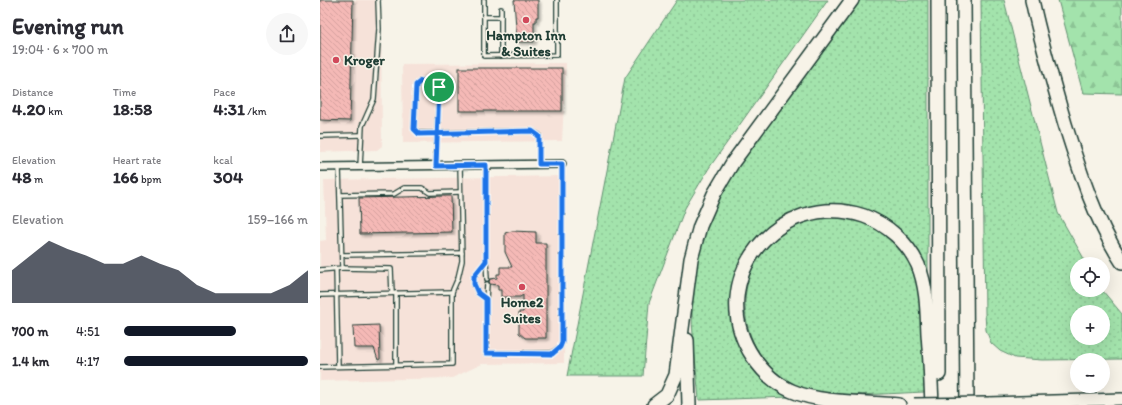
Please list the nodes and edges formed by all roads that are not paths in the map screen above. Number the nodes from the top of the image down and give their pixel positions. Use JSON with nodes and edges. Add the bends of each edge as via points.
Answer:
{"nodes":[{"id":1,"x":378,"y":0,"type":"edge"},
{"id":2,"x":484,"y":0,"type":"edge"},
{"id":3,"x":558,"y":0,"type":"edge"},
{"id":4,"x":852,"y":0,"type":"edge"},
{"id":5,"x":938,"y":0,"type":"edge"},
{"id":6,"x":964,"y":0,"type":"edge"},
{"id":7,"x":1032,"y":0,"type":"edge"},
{"id":8,"x":501,"y":9,"type":"dead end"},
{"id":9,"x":484,"y":16,"type":"junction"},
{"id":10,"x":501,"y":16,"type":"junction"},
{"id":11,"x":501,"y":56,"type":"junction"},
{"id":12,"x":437,"y":133,"type":"junction"},
{"id":13,"x":361,"y":135,"type":"junction"},
{"id":14,"x":320,"y":136,"type":"edge"},
{"id":15,"x":539,"y":164,"type":"junction"},
{"id":16,"x":562,"y":164,"type":"joint"},
{"id":17,"x":486,"y":165,"type":"junction"},
{"id":18,"x":436,"y":166,"type":"junction"},
{"id":19,"x":460,"y":166,"type":"junction"},
{"id":20,"x":320,"y":167,"type":"edge"},
{"id":21,"x":339,"y":167,"type":"junction"},
{"id":22,"x":360,"y":167,"type":"junction"},
{"id":23,"x":460,"y":192,"type":"junction"},
{"id":24,"x":340,"y":195,"type":"junction"},
{"id":25,"x":462,"y":253,"type":"junction"},
{"id":26,"x":342,"y":255,"type":"junction"},
{"id":27,"x":486,"y":261,"type":"junction"},
{"id":28,"x":1122,"y":262,"type":"edge"},
{"id":29,"x":342,"y":268,"type":"junction"},
{"id":30,"x":336,"y":269,"type":"junction"},
{"id":31,"x":320,"y":270,"type":"edge"},
{"id":32,"x":487,"y":279,"type":"dead end"},
{"id":33,"x":487,"y":284,"type":"dead end"},
{"id":34,"x":452,"y":292,"type":"junction"},
{"id":35,"x":394,"y":293,"type":"junction"},
{"id":36,"x":338,"y":294,"type":"junction"},
{"id":37,"x":320,"y":295,"type":"edge"},
{"id":38,"x":486,"y":299,"type":"junction"},
{"id":39,"x":684,"y":304,"type":"junction"},
{"id":40,"x":967,"y":358,"type":"junction"},
{"id":41,"x":396,"y":365,"type":"junction"},
{"id":42,"x":320,"y":366,"type":"edge"},
{"id":43,"x":338,"y":366,"type":"junction"},
{"id":44,"x":1122,"y":399,"type":"edge"},
{"id":45,"x":914,"y":404,"type":"edge"},
{"id":46,"x":654,"y":405,"type":"edge"},
{"id":47,"x":689,"y":405,"type":"edge"},
{"id":48,"x":885,"y":405,"type":"edge"},
{"id":49,"x":899,"y":405,"type":"edge"},
{"id":50,"x":932,"y":405,"type":"edge"},
{"id":51,"x":939,"y":405,"type":"edge"},
{"id":52,"x":967,"y":405,"type":"edge"},
{"id":53,"x":971,"y":405,"type":"edge"}],
"edges":[{"from":1,"to":13,"type":"lane","via":[[379,29],[374,99],[362,126]]},
{"from":2,"to":9,"type":"lane"},
{"from":3,"to":11,"type":"lane","via":[[557,56]]},
{"from":4,"to":39,"type":"highway","via":[[733,162],[717,188],[696,239]]},
{"from":5,"to":51,"type":"highway"},
{"from":6,"to":40,"type":"highway"},
{"from":7,"to":28,"type":"highway","via":[[1082,178],[1098,219]]},
{"from":8,"to":10,"type":"lane"},
{"from":9,"to":10,"type":"lane"},
{"from":9,"to":11,"type":"lane","via":[[484,56]]},
{"from":10,"to":11,"type":"lane"},
{"from":12,"to":12,"type":"lane","via":[[439,87],[434,82],[421,81],[416,85],[414,129],[419,134]]},
{"from":12,"to":15,"type":"lane","via":[[532,131],[539,136]]},
{"from":12,"to":18,"type":"lane"},
{"from":13,"to":14,"type":"lane"},
{"from":13,"to":22,"type":"lane"},
{"from":15,"to":16,"type":"street"},
{"from":15,"to":17,"type":"street"},
{"from":16,"to":38,"type":"lane","via":[[560,347],[552,354],[486,353]]},
{"from":17,"to":19,"type":"street"},
{"from":17,"to":27,"type":"lane"},
{"from":18,"to":19,"type":"street"},
{"from":18,"to":22,"type":"street"},
{"from":19,"to":23,"type":"lane"},
{"from":20,"to":21,"type":"street"},
{"from":21,"to":22,"type":"street"},
{"from":21,"to":24,"type":"lane"},
{"from":23,"to":24,"type":"lane","via":[[430,193],[422,188],[404,188],[394,194]]},
{"from":23,"to":25,"type":"lane"},
{"from":24,"to":26,"type":"lane"},
{"from":25,"to":26,"type":"lane"},
{"from":25,"to":34,"type":"lane","via":[[458,278]]},
{"from":26,"to":29,"type":"lane"},
{"from":27,"to":32,"type":"lane"},
{"from":27,"to":38,"type":"lane","via":[[474,276],[478,293]]},
{"from":29,"to":30,"type":"lane"},
{"from":29,"to":35,"type":"lane","via":[[391,269]]},
{"from":30,"to":31,"type":"lane"},
{"from":30,"to":36,"type":"lane"},
{"from":33,"to":38,"type":"lane"},
{"from":34,"to":35,"type":"lane"},
{"from":34,"to":41,"type":"lane","via":[[452,364]]},
{"from":35,"to":36,"type":"lane"},
{"from":35,"to":41,"type":"lane"},
{"from":36,"to":37,"type":"lane"},
{"from":36,"to":43,"type":"lane"},
{"from":39,"to":46,"type":"highway","via":[[678,368],[674,382],[667,395]]},
{"from":39,"to":47,"type":"highway"},
{"from":40,"to":52,"type":"highway"},
{"from":40,"to":53,"type":"highway"},
{"from":41,"to":43,"type":"lane"},
{"from":42,"to":43,"type":"lane"},
{"from":44,"to":45,"type":"main road","bridge":true},
{"from":45,"to":49,"type":"main road"},
{"from":48,"to":49,"type":"main road"},
{"from":49,"to":50,"type":"highway","via":[[824,399],[798,393],[774,380],[753,356],[743,337],[738,317],[740,282],[747,263],[758,245],[783,224],[811,213],[830,210],[848,212],[879,223],[905,245],[917,264],[926,295]]}]}
